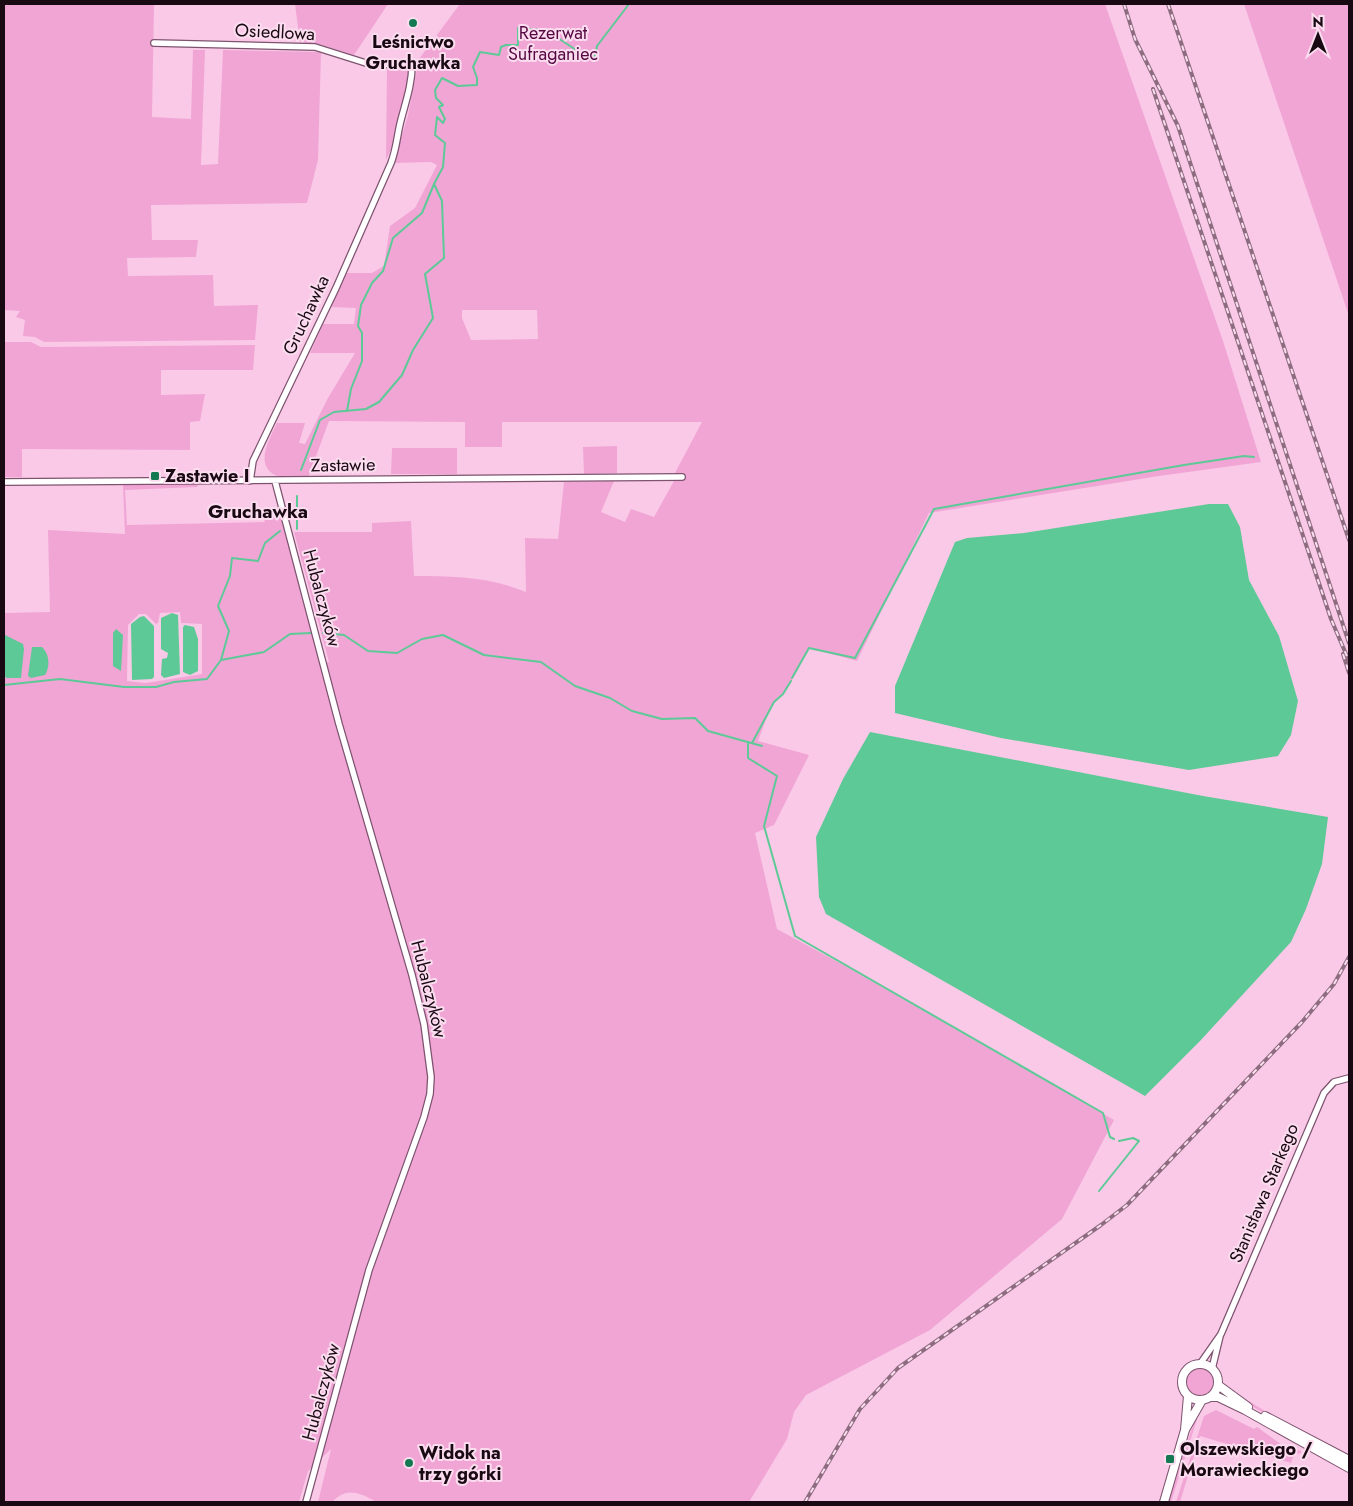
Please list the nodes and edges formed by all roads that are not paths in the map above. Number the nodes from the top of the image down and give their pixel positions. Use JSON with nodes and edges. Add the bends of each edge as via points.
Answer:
{"nodes":[{"id":1,"x":154,"y":44,"type":"dead end"},
{"id":2,"x":391,"y":162,"type":"joint"},
{"id":3,"x":682,"y":477,"type":"dead end"},
{"id":4,"x":250,"y":481,"type":"junction"},
{"id":5,"x":275,"y":481,"type":"junction"},
{"id":6,"x":4,"y":482,"type":"edge"},
{"id":7,"x":1349,"y":1078,"type":"edge"},
{"id":8,"x":1221,"y":1334,"type":"junction"},
{"id":9,"x":1200,"y":1364,"type":"junction"},
{"id":10,"x":1212,"y":1369,"type":"junction"},
{"id":11,"x":1218,"y":1385,"type":"junction"},
{"id":12,"x":1188,"y":1396,"type":"junction"},
{"id":13,"x":1210,"y":1397,"type":"junction"},
{"id":14,"x":1202,"y":1400,"type":"junction"},
{"id":15,"x":1186,"y":1430,"type":"junction"},
{"id":16,"x":1349,"y":1460,"type":"edge"},
{"id":17,"x":1349,"y":1468,"type":"edge"},
{"id":18,"x":306,"y":1502,"type":"edge"},
{"id":19,"x":1164,"y":1502,"type":"edge"}],
"edges":[{"from":1,"to":2,"type":"street","name":"Osiedlowa","via":[[315,47],[369,64],[412,65],[398,145]]},
{"from":2,"to":4,"type":"street","name":"Gruchawka","via":[[336,288],[253,461]]},
{"from":3,"to":5,"type":"street","name":"Zastawie"},
{"from":4,"to":5,"type":"street","name":"Zastawie"},
{"from":4,"to":6,"type":"street","name":"Zastawie"},
{"from":5,"to":18,"type":"street","name":"Hubalczyków","via":[[339,724],[412,975],[424,1024],[431,1078],[421,1125],[369,1270]]},
{"from":7,"to":8,"type":"street","name":"Stanisława Starkego","via":[[1334,1082],[1324,1093]]},
{"from":8,"to":9,"type":"street"},
{"from":8,"to":10,"type":"street"},
{"from":9,"to":10,"type":"street"},
{"from":9,"to":12,"type":"street","via":[[1189,1367],[1182,1377],[1182,1388]]},
{"from":10,"to":11,"type":"street"},
{"from":11,"to":13,"type":"street"},
{"from":11,"to":16,"type":"street","via":[[1251,1409]]},
{"from":12,"to":14,"type":"street"},
{"from":12,"to":15,"type":"street"},
{"from":13,"to":14,"type":"street"},
{"from":13,"to":17,"type":"street","via":[[1218,1397],[1240,1408]]},
{"from":14,"to":15,"type":"street"},
{"from":15,"to":19,"type":"street"}]}
